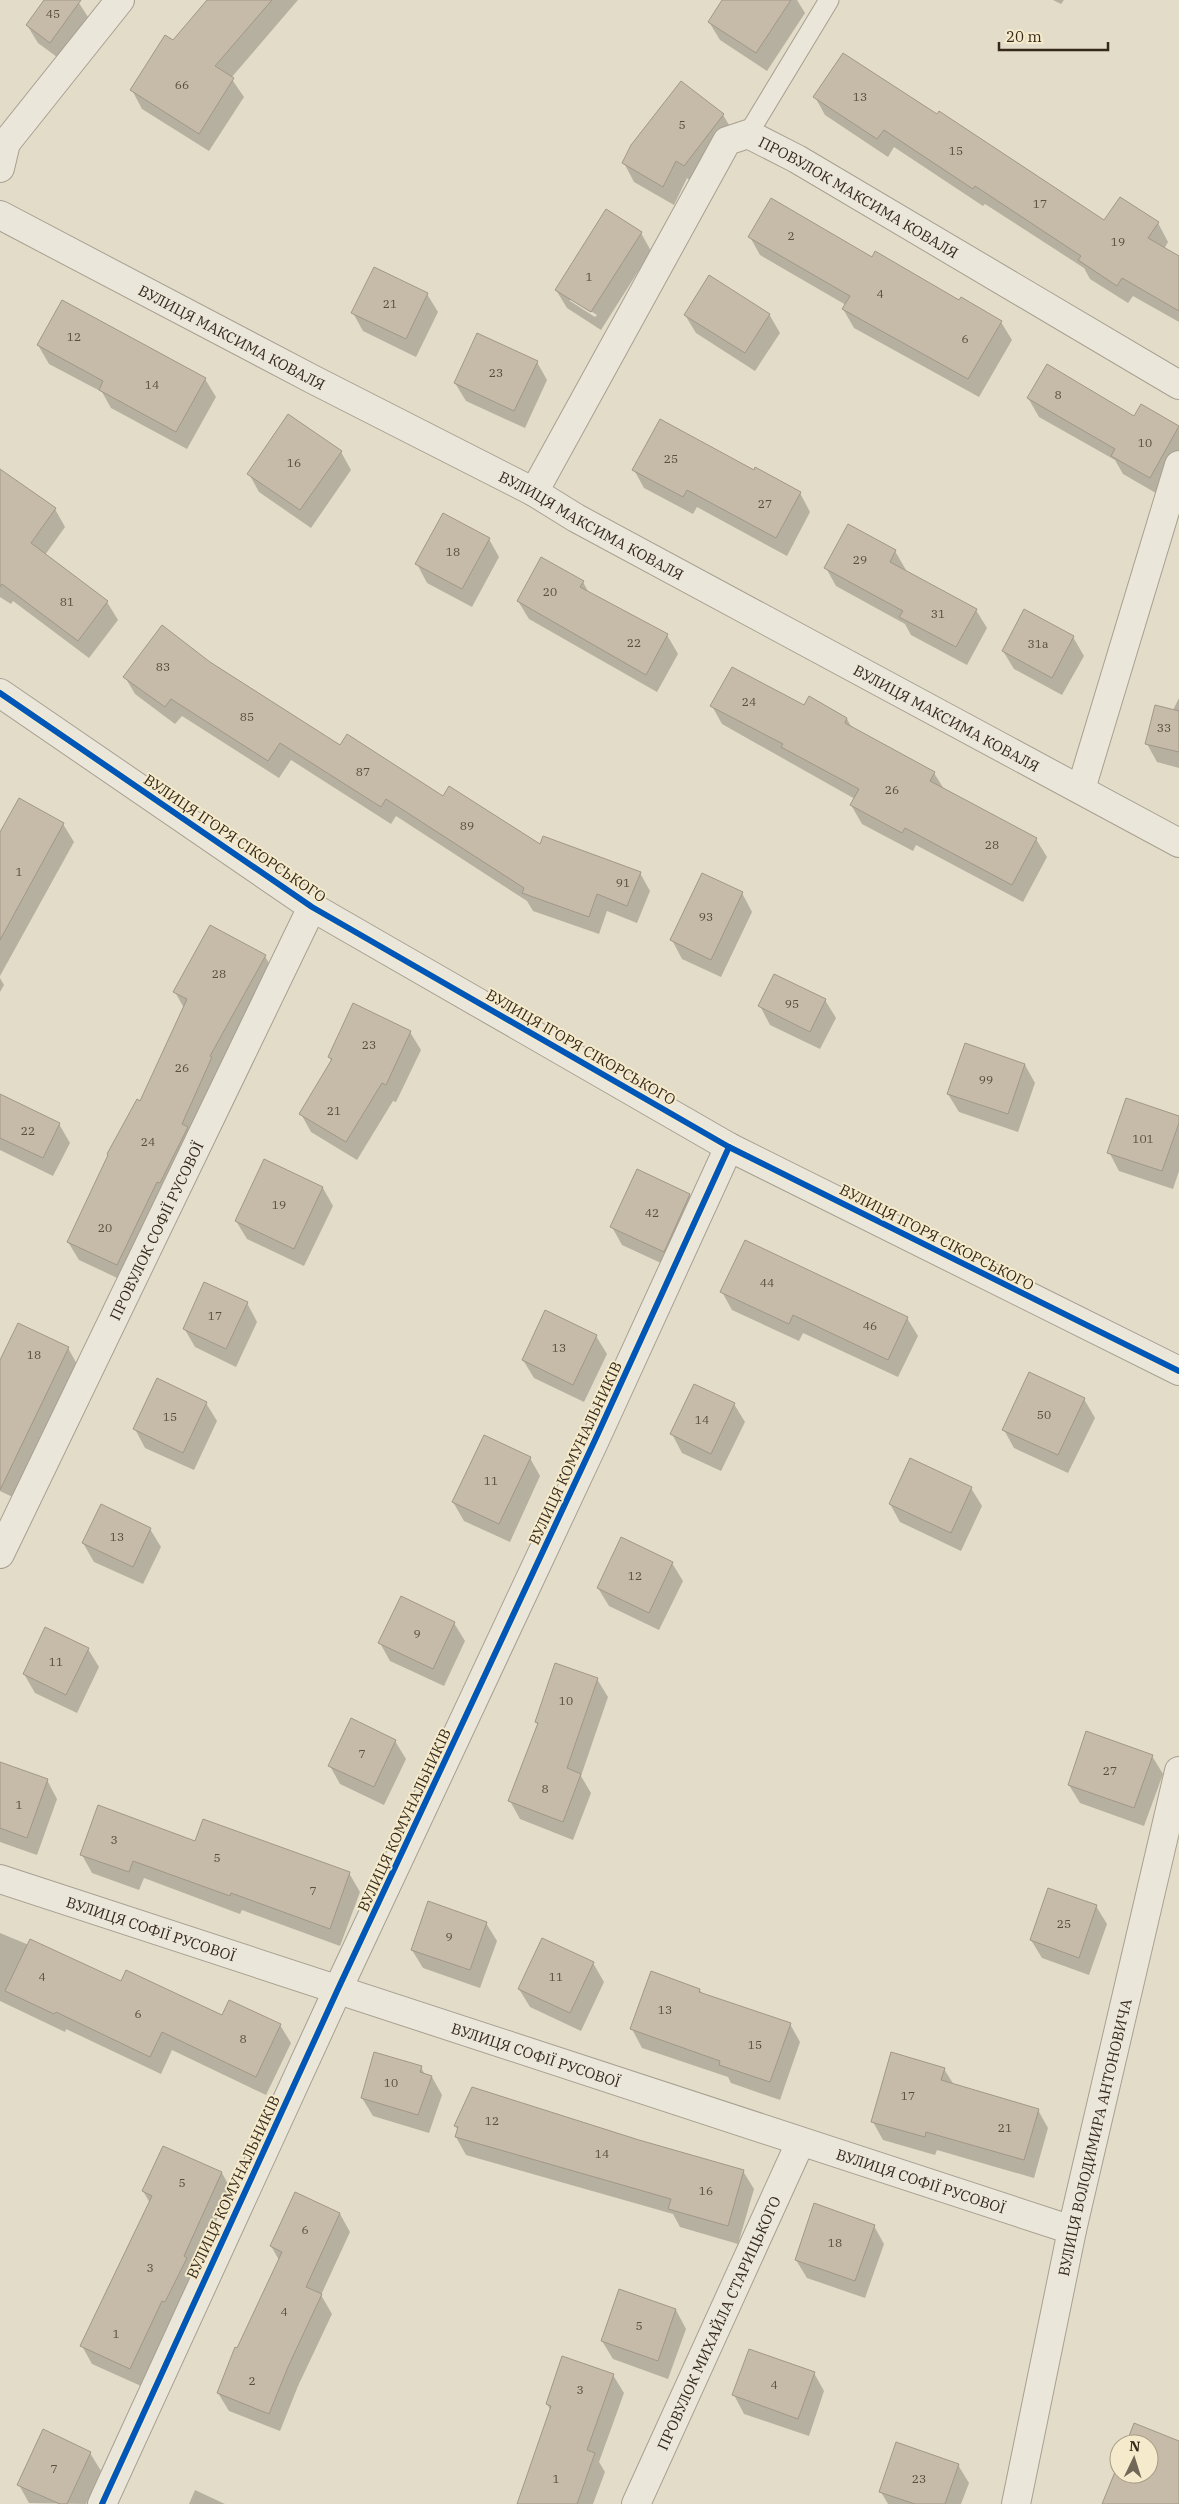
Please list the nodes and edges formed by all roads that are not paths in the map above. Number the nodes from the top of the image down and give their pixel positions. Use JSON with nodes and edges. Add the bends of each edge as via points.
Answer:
{"nodes":[{"id":1,"x":120,"y":0,"type":"edge"},
{"id":2,"x":829,"y":0,"type":"edge"},
{"id":3,"x":748,"y":134,"type":"junction"},
{"id":4,"x":2,"y":150,"type":"edge"},
{"id":5,"x":0,"y":215,"type":"edge"},
{"id":6,"x":1179,"y":384,"type":"edge"},
{"id":7,"x":1179,"y":465,"type":"edge"},
{"id":8,"x":534,"y":492,"type":"junction"},
{"id":9,"x":0,"y":693,"type":"edge"},
{"id":10,"x":1081,"y":789,"type":"junction"},
{"id":11,"x":1179,"y":843,"type":"edge"},
{"id":12,"x":312,"y":907,"type":"junction"},
{"id":13,"x":729,"y":1147,"type":"junction"},
{"id":14,"x":1179,"y":1371,"type":"edge"},
{"id":15,"x":0,"y":1554,"type":"edge"},
{"id":16,"x":1179,"y":1771,"type":"edge"},
{"id":17,"x":0,"y":1879,"type":"edge"},
{"id":18,"x":338,"y":1989,"type":"junction"},
{"id":19,"x":800,"y":2143,"type":"junction"},
{"id":20,"x":1072,"y":2230,"type":"junction"},
{"id":21,"x":102,"y":2504,"type":"edge"},
{"id":22,"x":636,"y":2504,"type":"edge"},
{"id":23,"x":1016,"y":2504,"type":"edge"}],
"edges":[{"from":1,"to":4,"type":"street"},
{"from":2,"to":3,"type":"lane"},
{"from":3,"to":6,"type":"street","name":"ПРОВУЛОК МАКСИМА КОВАЛЯ","via":[[797,159]]},
{"from":3,"to":8,"type":"street","name":"ПРОВУЛОК МАКСИМА КОВАЛЯ","via":[[727,141]]},
{"from":5,"to":8,"type":"street","name":"ВУЛИЦЯ МАКСИМА КОВАЛЯ"},
{"from":7,"to":10,"type":"street"},
{"from":8,"to":10,"type":"street","name":"ВУЛИЦЯ МАКСИМА КОВАЛЯ","via":[[576,518]]},
{"from":9,"to":12,"type":"street","name":"ВУЛИЦЯ ІГОРЯ СІКОРСЬКОГО"},
{"from":10,"to":11,"type":"street","name":"ВУЛИЦЯ МАКСИМА КОВАЛЯ"},
{"from":12,"to":13,"type":"street","name":"ВУЛИЦЯ ІГОРЯ СІКОРСЬКОГО"},
{"from":12,"to":15,"type":"street","name":"ПРОВУЛОК СОФІЇ РУСОВОЇ"},
{"from":13,"to":14,"type":"street","name":"ВУЛИЦЯ ІГОРЯ СІКОРСЬКОГО"},
{"from":13,"to":18,"type":"street","name":"ВУЛИЦЯ КОМУНАЛЬНИКІВ","via":[[596,1440]]},
{"from":16,"to":20,"type":"street","name":"ВУЛИЦЯ ВОЛОДИМИРА АНТОНОВИЧА"},
{"from":17,"to":18,"type":"street","name":"ВУЛИЦЯ СОФІЇ РУСОВОЇ"},
{"from":18,"to":19,"type":"street","name":"ВУЛИЦЯ СОФІЇ РУСОВОЇ"},
{"from":18,"to":21,"type":"street","name":"ВУЛИЦЯ КОМУНАЛЬНИКІВ"},
{"from":19,"to":20,"type":"street","name":"ВУЛИЦЯ СОФІЇ РУСОВОЇ"},
{"from":19,"to":22,"type":"street","name":"ПРОВУЛОК МИХАЙЛА СТАРИЦЬКОГО"},
{"from":20,"to":23,"type":"street","name":"ВУЛИЦЯ ВОЛОДИМИРА АНТОНОВИЧА"}]}
